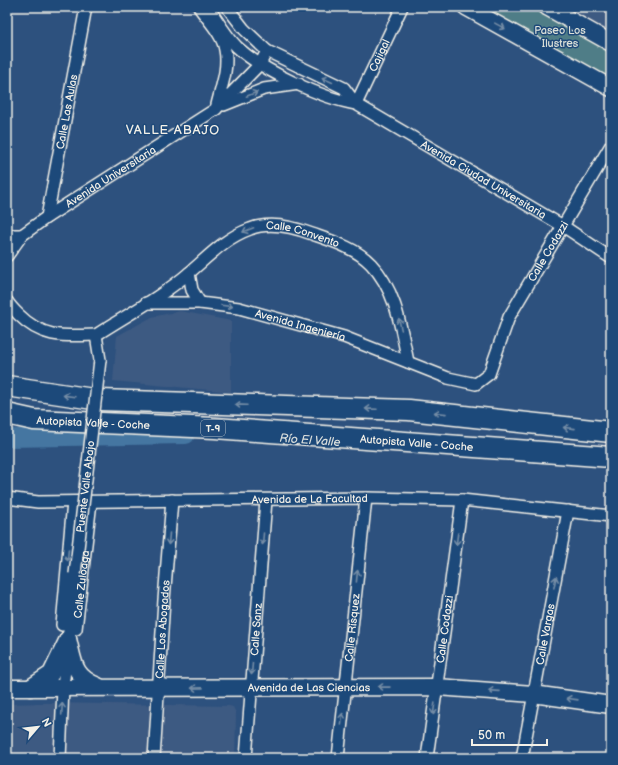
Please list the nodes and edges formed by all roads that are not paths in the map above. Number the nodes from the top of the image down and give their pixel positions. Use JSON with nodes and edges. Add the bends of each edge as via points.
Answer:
{"nodes":[{"id":1,"x":86,"y":7,"type":"edge"},
{"id":2,"x":199,"y":7,"type":"edge"},
{"id":3,"x":208,"y":7,"type":"edge"},
{"id":4,"x":214,"y":7,"type":"edge"},
{"id":5,"x":227,"y":7,"type":"edge"},
{"id":6,"x":402,"y":7,"type":"edge"},
{"id":7,"x":466,"y":7,"type":"edge"},
{"id":8,"x":547,"y":7,"type":"edge"},
{"id":9,"x":611,"y":43,"type":"edge"},
{"id":10,"x":267,"y":51,"type":"junction"},
{"id":11,"x":260,"y":64,"type":"junction"},
{"id":12,"x":300,"y":84,"type":"junction"},
{"id":13,"x":611,"y":88,"type":"edge"},
{"id":14,"x":356,"y":104,"type":"junction"},
{"id":15,"x":216,"y":109,"type":"junction"},
{"id":16,"x":611,"y":145,"type":"edge"},
{"id":17,"x":47,"y":216,"type":"junction"},
{"id":18,"x":563,"y":226,"type":"junction"},
{"id":19,"x":7,"y":235,"type":"edge"},
{"id":20,"x":22,"y":235,"type":"junction"},
{"id":21,"x":7,"y":256,"type":"edge"},
{"id":22,"x":611,"y":258,"type":"edge"},
{"id":23,"x":189,"y":273,"type":"junction"},
{"id":24,"x":7,"y":301,"type":"edge"},
{"id":25,"x":146,"y":303,"type":"junction"},
{"id":26,"x":200,"y":303,"type":"junction"},
{"id":27,"x":96,"y":335,"type":"junction"},
{"id":28,"x":492,"y":361,"type":"joint"},
{"id":29,"x":408,"y":362,"type":"junction"},
{"id":30,"x":8,"y":385,"type":"edge"},
{"id":31,"x":7,"y":410,"type":"edge"},
{"id":32,"x":7,"y":414,"type":"edge"},
{"id":33,"x":610,"y":435,"type":"edge"},
{"id":34,"x":417,"y":436,"type":"junction"},
{"id":35,"x":611,"y":457,"type":"edge"},
{"id":36,"x":7,"y":498,"type":"edge"},
{"id":37,"x":366,"y":498,"type":"junction"},
{"id":38,"x":172,"y":500,"type":"junction"},
{"id":39,"x":266,"y":500,"type":"junction"},
{"id":40,"x":462,"y":500,"type":"junction"},
{"id":41,"x":72,"y":502,"type":"junction"},
{"id":42,"x":91,"y":502,"type":"junction"},
{"id":43,"x":568,"y":511,"type":"junction"},
{"id":44,"x":611,"y":516,"type":"edge"},
{"id":45,"x":68,"y":639,"type":"junction"},
{"id":46,"x":345,"y":686,"type":"junction"},
{"id":47,"x":437,"y":687,"type":"junction"},
{"id":48,"x":7,"y":688,"type":"edge"},
{"id":49,"x":30,"y":688,"type":"junction"},
{"id":50,"x":63,"y":688,"type":"junction"},
{"id":51,"x":104,"y":688,"type":"junction"},
{"id":52,"x":158,"y":688,"type":"junction"},
{"id":53,"x":250,"y":688,"type":"junction"},
{"id":54,"x":533,"y":694,"type":"junction"},
{"id":55,"x":611,"y":705,"type":"edge"},
{"id":56,"x":60,"y":758,"type":"edge"},
{"id":57,"x":154,"y":758,"type":"edge"},
{"id":58,"x":246,"y":758,"type":"edge"},
{"id":59,"x":338,"y":758,"type":"edge"},
{"id":60,"x":427,"y":758,"type":"edge"},
{"id":61,"x":522,"y":758,"type":"edge"}],
"edges":[{"from":1,"to":17,"type":"street","name":"Calle Las Aulas"},
{"from":2,"to":15,"type":"street","via":[[223,42],[226,51],[224,78]]},
{"from":3,"to":11,"type":"street","name":"Avenida Ciudad Universitaria","via":[[237,46]]},
{"from":4,"to":11,"type":"street","name":"Avenida Ciudad Universitaria","via":[[236,38]]},
{"from":5,"to":10,"type":"street","name":"Avenida Ciudad Universitaria","via":[[244,29]]},
{"from":6,"to":14,"type":"street","name":"Cajigal"},
{"from":7,"to":13,"type":"street","one_way":true},
{"from":8,"to":9,"type":"street"},
{"from":10,"to":11,"type":"street","name":"Avenida Universitaria"},
{"from":14,"to":10,"type":"street","name":"Avenida Ciudad Universitaria","one_way":true,"via":[[344,88]]},
{"from":11,"to":12,"type":"street","name":"Avenida Ciudad Universitaria"},
{"from":11,"to":15,"type":"street","name":"Avenida Universitaria"},
{"from":12,"to":14,"type":"street","name":"Avenida Ciudad Universitaria","via":[[336,100]]},
{"from":15,"to":12,"type":"street","one_way":true,"via":[[264,89]]},
{"from":14,"to":18,"type":"street","name":"Avenida Ciudad Universitaria"},
{"from":15,"to":17,"type":"street","name":"Avenida Universitaria"},
{"from":16,"to":18,"type":"street","name":"Calle Codazzi"},
{"from":17,"to":20,"type":"street","name":"Avenida Universitaria"},
{"from":18,"to":22,"type":"street","name":"Avenida Ciudad Universitaria"},
{"from":18,"to":28,"type":"street","name":"Calle Codazzi","via":[[509,317]]},
{"from":19,"to":20,"type":"street"},
{"from":20,"to":21,"type":"street","name":"Avenida Universitaria"},
{"from":23,"to":25,"type":"street","name":"Calle Convento"},
{"from":23,"to":26,"type":"street","via":[[189,282]]},
{"from":29,"to":23,"type":"street","name":"Calle Convento","one_way":true,"via":[[393,297],[382,277],[371,263],[337,243],[298,229],[261,225],[221,244]]},
{"from":24,"to":27,"type":"street","via":[[26,322],[42,332],[56,336]]},
{"from":25,"to":26,"type":"street","name":"Avenida Ingeniería"},
{"from":25,"to":27,"type":"street"},
{"from":26,"to":29,"type":"street","name":"Avenida Ingeniería","one_way":true,"via":[[246,310],[344,337]]},
{"from":27,"to":45,"type":"street","name":"Puente Valle Abajo","bridge":true,"via":[[100,360]]},
{"from":28,"to":29,"type":"street","name":"Avenida Ingeniería","via":[[489,374],[476,384],[448,378]]},
{"from":33,"to":30,"type":"highway","name":"Autopista Valle - Coche","number":"T-9","one_way":true,"via":[[410,410],[100,400]]},
{"from":31,"to":34,"type":"highway","name":"Autopista Valle - Coche","number":"T-9"},
{"from":32,"to":34,"type":"highway","name":"Autopista Valle - Coche","number":"T-9","via":[[34,420]]},
{"from":33,"to":34,"type":"highway","name":"Autopista Valle - Coche","number":"T-9"},
{"from":34,"to":35,"type":"highway","name":"Autopista Valle - Coche","number":"T-9"},
{"from":36,"to":41,"type":"street","name":"Avenida de La Facultad","via":[[38,502]]},
{"from":37,"to":39,"type":"street","name":"Avenida de La Facultad"},
{"from":37,"to":40,"type":"street","name":"Avenida de La Facultad"},
{"from":46,"to":37,"type":"street","name":"Calle Rísquez","one_way":true},
{"from":38,"to":39,"type":"street","name":"Avenida de La Facultad"},
{"from":38,"to":42,"type":"street","name":"Avenida de La Facultad"},
{"from":38,"to":52,"type":"street","name":"Calle Los Abogados","one_way":true},
{"from":39,"to":53,"type":"street","name":"Calle Sanz","one_way":true},
{"from":40,"to":43,"type":"street","name":"Avenida de La Facultad"},
{"from":40,"to":47,"type":"street","name":"Calle Codazzi","one_way":true},
{"from":41,"to":42,"type":"street","name":"Avenida de La Facultad"},
{"from":41,"to":45,"type":"street","name":"Calle Zuloaga","one_way":true,"via":[[62,630]]},
{"from":42,"to":45,"type":"street","name":"Calle Zuloaga","via":[[80,609],[76,632]]},
{"from":43,"to":44,"type":"street","name":"Avenida de La Facultad"},
{"from":54,"to":43,"type":"street","name":"Calle Vargas","one_way":true},
{"from":45,"to":49,"type":"street","via":[[51,674]]},
{"from":45,"to":50,"type":"street","name":"Calle Zuloaga"},
{"from":45,"to":51,"type":"street","via":[[81,677]]},
{"from":47,"to":46,"type":"street","name":"Avenida de Las Ciencias","one_way":true},
{"from":46,"to":53,"type":"street","name":"Avenida de Las Ciencias"},
{"from":59,"to":46,"type":"street","name":"Calle Rísquez","one_way":true},
{"from":54,"to":47,"type":"street","name":"Avenida de Las Ciencias","one_way":true},
{"from":47,"to":60,"type":"street","name":"Calle Codazzi","one_way":true},
{"from":48,"to":49,"type":"street","name":"Avenida de Las Ciencias"},
{"from":49,"to":50,"type":"street","name":"Avenida de Las Ciencias"},
{"from":50,"to":51,"type":"street","name":"Avenida de Las Ciencias"},
{"from":56,"to":50,"type":"street","name":"Calle Zuloaga","one_way":true},
{"from":51,"to":52,"type":"street","name":"Avenida de Las Ciencias"},
{"from":53,"to":52,"type":"street","name":"Avenida de Las Ciencias","one_way":true},
{"from":52,"to":57,"type":"street","name":"Calle Los Abogados"},
{"from":53,"to":58,"type":"street","name":"Calle Sanz"},
{"from":55,"to":54,"type":"street","name":"Avenida de Las Ciencias","one_way":true},
{"from":54,"to":61,"type":"street","name":"Calle Vargas"}]}
